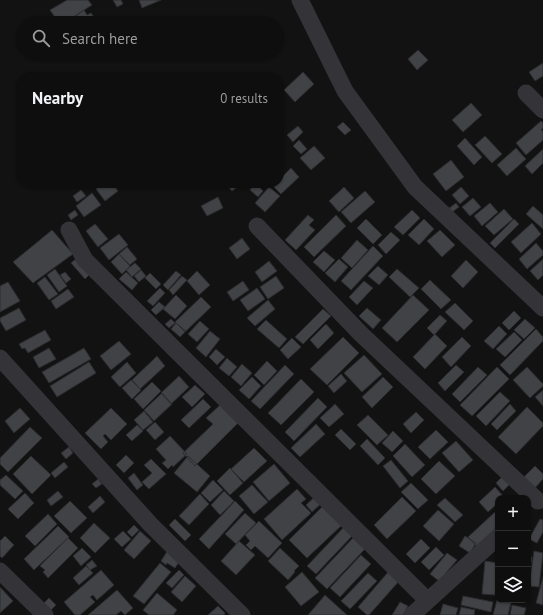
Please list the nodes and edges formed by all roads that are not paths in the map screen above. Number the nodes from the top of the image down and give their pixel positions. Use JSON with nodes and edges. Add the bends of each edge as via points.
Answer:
{"nodes":[{"id":1,"x":300,"y":0,"type":"edge"},
{"id":2,"x":526,"y":92,"type":"dead end"},
{"id":3,"x":543,"y":110,"type":"edge"},
{"id":4,"x":257,"y":226,"type":"dead end"},
{"id":5,"x":69,"y":230,"type":"dead end"},
{"id":6,"x":543,"y":308,"type":"edge"},
{"id":7,"x":0,"y":358,"type":"edge"},
{"id":8,"x":536,"y":503,"type":"edge"},
{"id":9,"x":495,"y":540,"type":"edge"},
{"id":10,"x":0,"y":571,"type":"edge"},
{"id":11,"x":427,"y":600,"type":"junction"},
{"id":12,"x":45,"y":615,"type":"edge"},
{"id":13,"x":242,"y":615,"type":"edge"},
{"id":14,"x":412,"y":615,"type":"edge"}],
"edges":[{"from":1,"to":6,"type":"street","via":[[345,91],[416,187]]},
{"from":2,"to":3,"type":"street"},
{"from":4,"to":8,"type":"street","via":[[361,334]]},
{"from":5,"to":11,"type":"street","via":[[85,260]]},
{"from":7,"to":13,"type":"street","via":[[151,525]]},
{"from":9,"to":11,"type":"street"},
{"from":10,"to":12,"type":"street"},
{"from":11,"to":14,"type":"street"}]}
